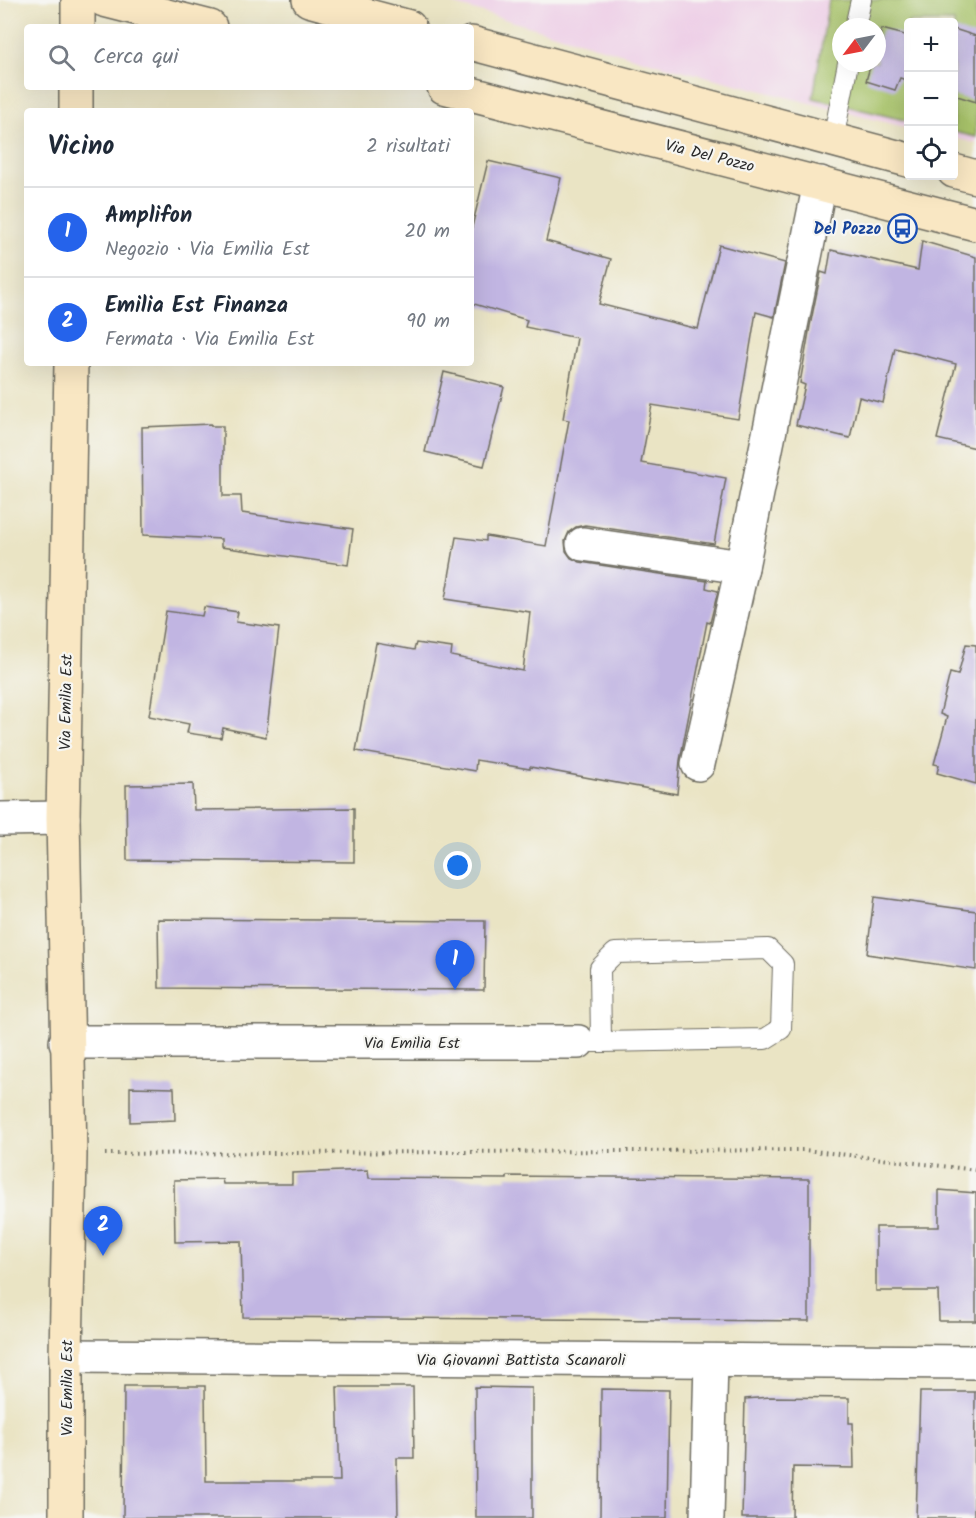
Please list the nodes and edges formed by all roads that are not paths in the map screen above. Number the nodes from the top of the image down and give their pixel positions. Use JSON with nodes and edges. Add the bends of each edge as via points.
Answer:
{"nodes":[{"id":1,"x":78,"y":0,"type":"edge"},
{"id":2,"x":104,"y":0,"type":"edge"},
{"id":3,"x":309,"y":0,"type":"edge"},
{"id":4,"x":861,"y":0,"type":"edge"},
{"id":5,"x":857,"y":18,"type":"edge"},
{"id":6,"x":78,"y":24,"type":"edge"},
{"id":7,"x":198,"y":24,"type":"edge"},
{"id":8,"x":399,"y":24,"type":"edge"},
{"id":9,"x":485,"y":47,"type":"edge"},
{"id":10,"x":846,"y":72,"type":"edge"},
{"id":11,"x":76,"y":90,"type":"edge"},
{"id":12,"x":455,"y":90,"type":"edge"},
{"id":13,"x":482,"y":97,"type":"junction"},
{"id":14,"x":76,"y":108,"type":"edge"},
{"id":15,"x":833,"y":140,"type":"junction"},
{"id":16,"x":904,"y":159,"type":"edge"},
{"id":17,"x":958,"y":172,"type":"edge"},
{"id":18,"x":976,"y":177,"type":"edge"},
{"id":19,"x":820,"y":183,"type":"junction"},
{"id":20,"x":976,"y":224,"type":"edge"},
{"id":21,"x":71,"y":366,"type":"edge"},
{"id":22,"x":583,"y":544,"type":"dead end"},
{"id":23,"x":742,"y":567,"type":"junction"},
{"id":24,"x":698,"y":764,"type":"dead end"},
{"id":25,"x":63,"y":818,"type":"junction"},
{"id":26,"x":0,"y":819,"type":"edge"},
{"id":27,"x":66,"y":1041,"type":"junction"},
{"id":28,"x":590,"y":1042,"type":"junction"},
{"id":29,"x":66,"y":1356,"type":"junction"},
{"id":30,"x":711,"y":1361,"type":"junction"},
{"id":31,"x":976,"y":1362,"type":"edge"},
{"id":32,"x":66,"y":1518,"type":"edge"},
{"id":33,"x":707,"y":1518,"type":"edge"}],
"edges":[{"from":1,"to":6,"type":"street"},
{"from":2,"to":7,"type":"street"},
{"from":3,"to":8,"type":"street"},
{"from":4,"to":5,"type":"lane"},
{"from":9,"to":13,"type":"street"},
{"from":9,"to":15,"type":"street"},
{"from":10,"to":15,"type":"lane"},
{"from":11,"to":14,"type":"street"},
{"from":12,"to":13,"type":"street","name":"Via Del Pozzo"},
{"from":13,"to":19,"type":"street","name":"Via Del Pozzo"},
{"from":15,"to":16,"type":"street"},
{"from":15,"to":19,"type":"street"},
{"from":17,"to":18,"type":"street"},
{"from":19,"to":20,"type":"street","name":"Via Del Pozzo"},
{"from":19,"to":23,"type":"street"},
{"from":21,"to":25,"type":"street","name":"Via Emilia Est"},
{"from":22,"to":23,"type":"street"},
{"from":23,"to":24,"type":"street"},
{"from":25,"to":26,"type":"street"},
{"from":25,"to":27,"type":"street","name":"Via Emilia Est"},
{"from":27,"to":28,"type":"street","name":"Via Emilia Est"},
{"from":27,"to":29,"type":"street","name":"Via Emilia Est","via":[[70,1154]]},
{"from":28,"to":28,"type":"lane","via":[[765,1039],[781,1029],[783,964],[768,949],[615,953],[600,968]]},
{"from":29,"to":30,"type":"street","name":"Via Giovanni Battista Scanaroli"},
{"from":29,"to":32,"type":"street","name":"Via Emilia Est"},
{"from":30,"to":31,"type":"street","name":"Via Giovanni Battista Scanaroli"},
{"from":30,"to":33,"type":"street"}]}
